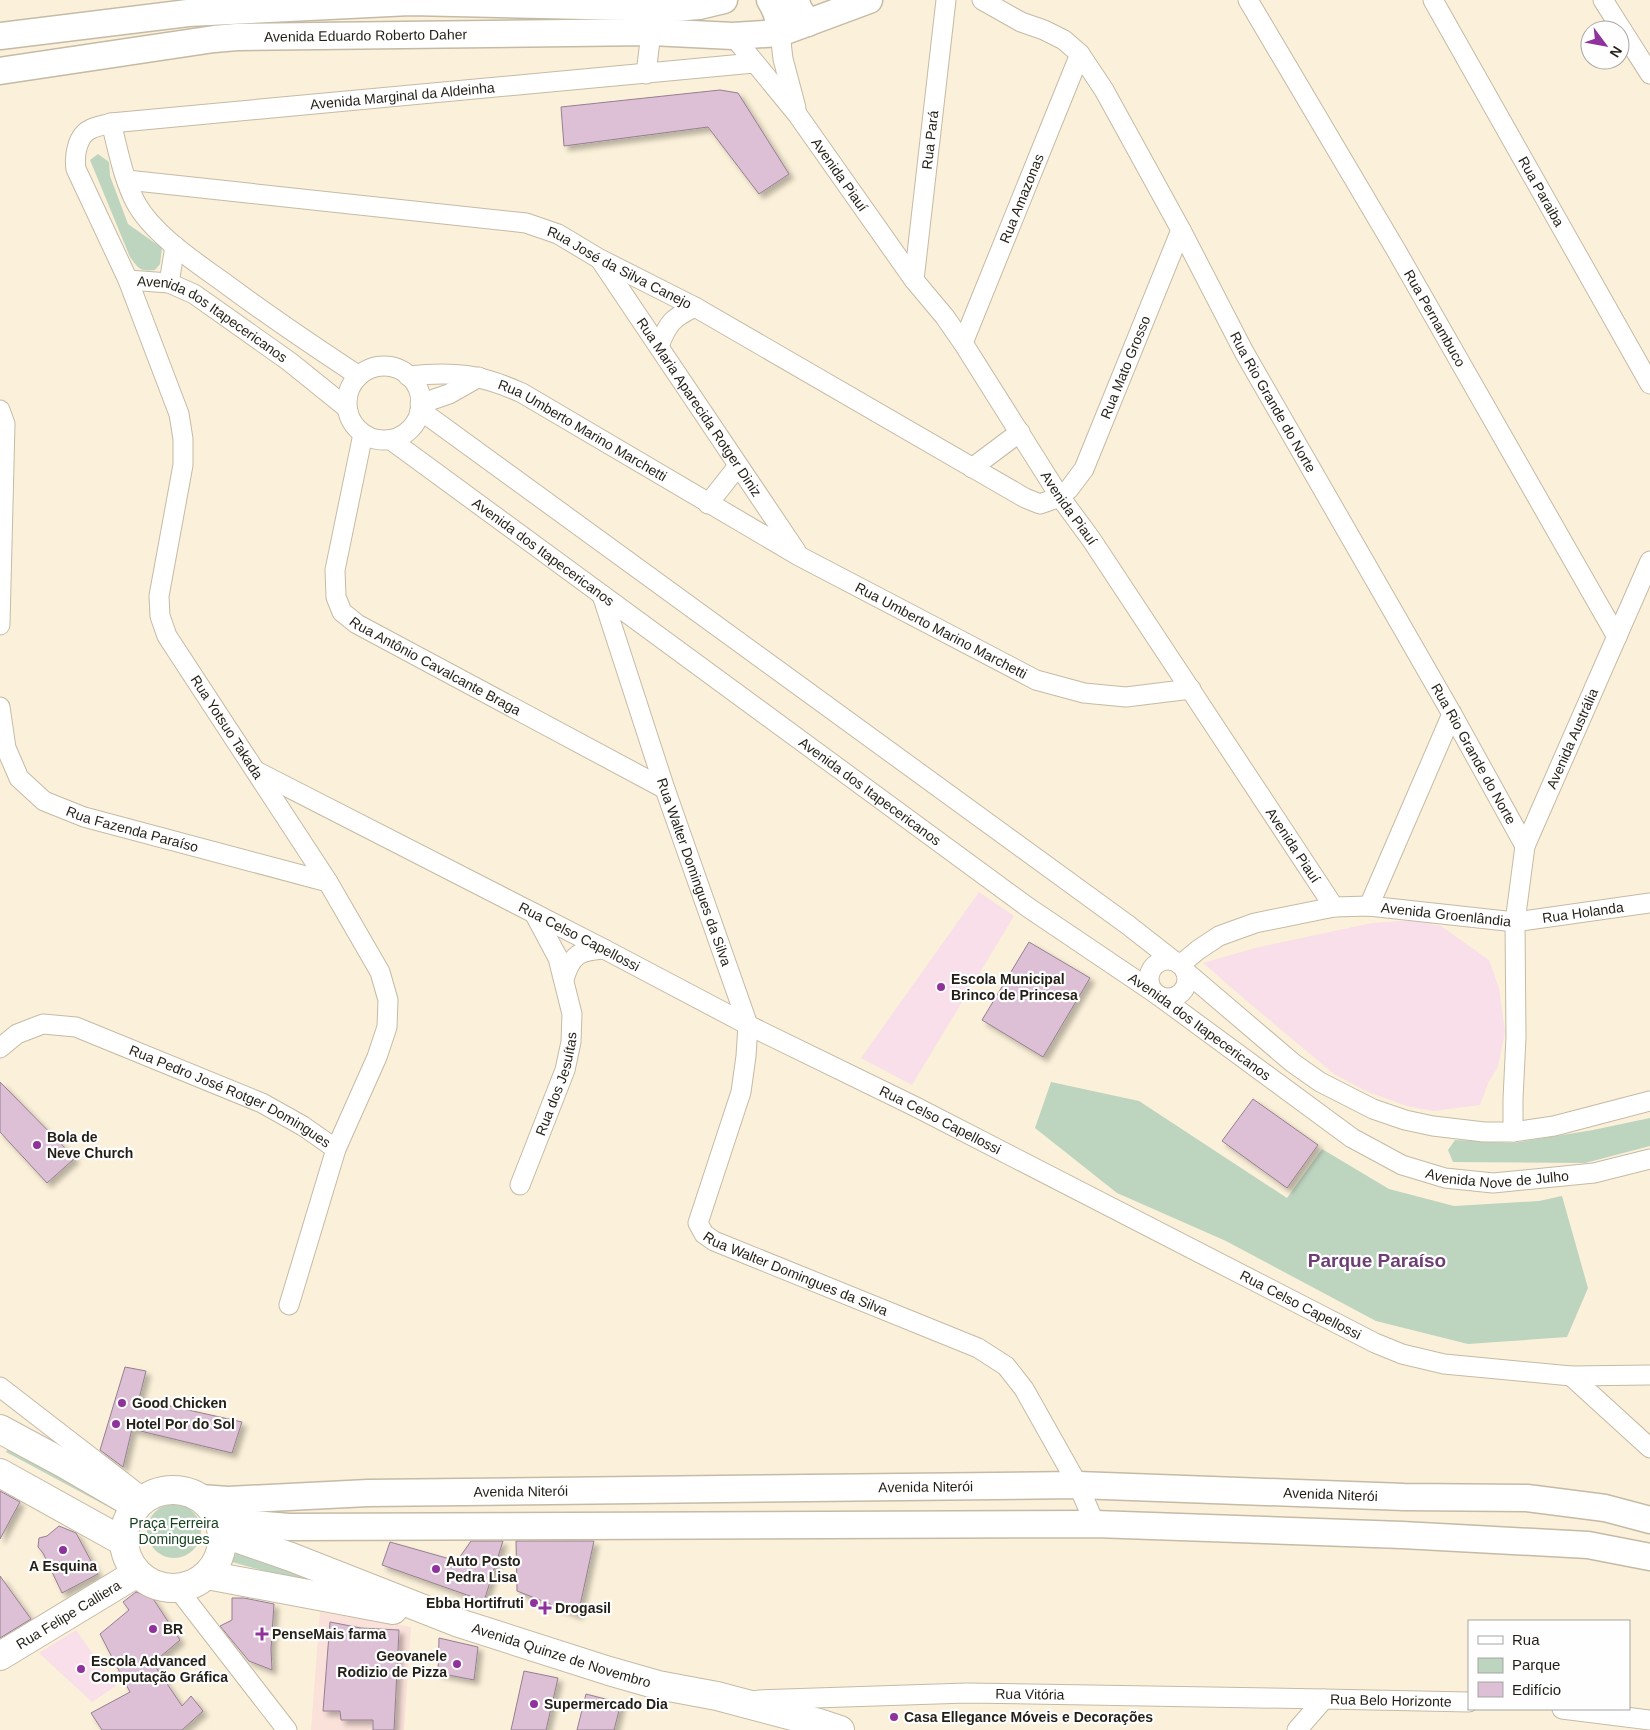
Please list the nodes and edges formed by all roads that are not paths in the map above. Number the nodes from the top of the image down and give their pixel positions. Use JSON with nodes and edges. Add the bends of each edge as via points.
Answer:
{"nodes":[{"id":1,"x":724,"y":0,"type":"edge"},
{"id":2,"x":732,"y":0,"type":"edge"},
{"id":3,"x":770,"y":0,"type":"edge"},
{"id":4,"x":796,"y":0,"type":"edge"},
{"id":5,"x":869,"y":0,"type":"edge"},
{"id":6,"x":946,"y":0,"type":"edge"},
{"id":7,"x":982,"y":0,"type":"edge"},
{"id":8,"x":1248,"y":0,"type":"edge"},
{"id":9,"x":1433,"y":0,"type":"edge"},
{"id":10,"x":1603,"y":0,"type":"edge"},
{"id":11,"x":189,"y":6,"type":"edge"},
{"id":12,"x":808,"y":23,"type":"junction"},
{"id":13,"x":651,"y":32,"type":"junction"},
{"id":14,"x":780,"y":33,"type":"junction"},
{"id":15,"x":0,"y":36,"type":"edge"},
{"id":16,"x":733,"y":36,"type":"junction"},
{"id":17,"x":214,"y":39,"type":"junction"},
{"id":18,"x":1080,"y":54,"type":"junction"},
{"id":19,"x":754,"y":63,"type":"junction"},
{"id":20,"x":0,"y":71,"type":"edge"},
{"id":21,"x":646,"y":74,"type":"junction"},
{"id":22,"x":1650,"y":74,"type":"edge"},
{"id":23,"x":797,"y":114,"type":"junction"},
{"id":24,"x":111,"y":123,"type":"junction"},
{"id":25,"x":127,"y":180,"type":"junction"},
{"id":26,"x":1181,"y":230,"type":"junction"},
{"id":27,"x":175,"y":246,"type":"junction"},
{"id":28,"x":598,"y":258,"type":"junction"},
{"id":29,"x":128,"y":280,"type":"junction"},
{"id":30,"x":914,"y":280,"type":"junction"},
{"id":31,"x":169,"y":283,"type":"junction"},
{"id":32,"x":695,"y":307,"type":"junction"},
{"id":33,"x":963,"y":343,"type":"junction"},
{"id":34,"x":659,"y":346,"type":"junction"},
{"id":35,"x":359,"y":376,"type":"junction"},
{"id":36,"x":408,"y":376,"type":"junction"},
{"id":37,"x":478,"y":378,"type":"junction"},
{"id":38,"x":1650,"y":384,"type":"edge"},
{"id":39,"x":420,"y":407,"type":"junction"},
{"id":40,"x":347,"y":408,"type":"junction"},
{"id":41,"x":0,"y":410,"type":"edge"},
{"id":42,"x":1020,"y":432,"type":"junction"},
{"id":43,"x":362,"y":434,"type":"junction"},
{"id":44,"x":391,"y":440,"type":"junction"},
{"id":45,"x":738,"y":466,"type":"junction"},
{"id":46,"x":972,"y":468,"type":"junction"},
{"id":47,"x":1060,"y":497,"type":"junction"},
{"id":48,"x":708,"y":504,"type":"junction"},
{"id":49,"x":799,"y":556,"type":"junction"},
{"id":50,"x":1650,"y":561,"type":"edge"},
{"id":51,"x":602,"y":595,"type":"junction"},
{"id":52,"x":0,"y":625,"type":"edge"},
{"id":53,"x":1618,"y":637,"type":"junction"},
{"id":54,"x":1191,"y":689,"type":"junction"},
{"id":55,"x":0,"y":707,"type":"edge"},
{"id":56,"x":1452,"y":714,"type":"junction"},
{"id":57,"x":257,"y":772,"type":"junction"},
{"id":58,"x":665,"y":789,"type":"junction"},
{"id":59,"x":1525,"y":846,"type":"junction"},
{"id":60,"x":328,"y":882,"type":"junction"},
{"id":61,"x":1650,"y":903,"type":"edge"},
{"id":62,"x":1368,"y":906,"type":"junction"},
{"id":63,"x":1334,"y":907,"type":"junction"},
{"id":64,"x":534,"y":913,"type":"junction"},
{"id":65,"x":1515,"y":922,"type":"junction"},
{"id":66,"x":604,"y":949,"type":"junction"},
{"id":67,"x":1179,"y":966,"type":"junction"},
{"id":68,"x":564,"y":979,"type":"junction"},
{"id":69,"x":1156,"y":993,"type":"junction"},
{"id":70,"x":748,"y":1025,"type":"junction"},
{"id":71,"x":0,"y":1048,"type":"edge"},
{"id":72,"x":1650,"y":1101,"type":"edge"},
{"id":73,"x":1513,"y":1132,"type":"junction"},
{"id":74,"x":1352,"y":1138,"type":"joint"},
{"id":75,"x":336,"y":1149,"type":"junction"},
{"id":76,"x":1650,"y":1159,"type":"edge"},
{"id":77,"x":520,"y":1185,"type":"dead end"},
{"id":78,"x":290,"y":1305,"type":"dead end"},
{"id":79,"x":1650,"y":1375,"type":"edge"},
{"id":80,"x":1571,"y":1376,"type":"junction"},
{"id":81,"x":0,"y":1387,"type":"edge"},
{"id":82,"x":0,"y":1429,"type":"edge"},
{"id":83,"x":1650,"y":1448,"type":"edge"},
{"id":84,"x":0,"y":1473,"type":"edge"},
{"id":85,"x":1078,"y":1485,"type":"junction"},
{"id":86,"x":368,"y":1492,"type":"junction"},
{"id":87,"x":1404,"y":1497,"type":"junction"},
{"id":88,"x":200,"y":1498,"type":"junction"},
{"id":89,"x":141,"y":1503,"type":"junction"},
{"id":90,"x":1650,"y":1520,"type":"edge"},
{"id":91,"x":1096,"y":1524,"type":"junction"},
{"id":92,"x":366,"y":1526,"type":"junction"},
{"id":93,"x":221,"y":1527,"type":"junction"},
{"id":94,"x":1402,"y":1535,"type":"junction"},
{"id":95,"x":124,"y":1542,"type":"junction"},
{"id":96,"x":1650,"y":1557,"type":"edge"},
{"id":97,"x":137,"y":1573,"type":"junction"},
{"id":98,"x":207,"y":1575,"type":"junction"},
{"id":99,"x":177,"y":1588,"type":"junction"},
{"id":100,"x":459,"y":1622,"type":"junction"},
{"id":101,"x":0,"y":1656,"type":"edge"},
{"id":102,"x":1324,"y":1699,"type":"junction"},
{"id":103,"x":736,"y":1701,"type":"junction"},
{"id":104,"x":1468,"y":1702,"type":"edge"},
{"id":105,"x":1570,"y":1710,"type":"edge"},
{"id":106,"x":1650,"y":1720,"type":"edge"},
{"id":107,"x":287,"y":1730,"type":"edge"},
{"id":108,"x":840,"y":1730,"type":"edge"},
{"id":109,"x":1297,"y":1730,"type":"edge"}],
"edges":[{"from":1,"to":11,"type":"main road","name":"Avenida Eduardo Roberto Daher","via":[[674,8],[410,2]]},
{"from":2,"to":16,"type":"main road","via":[[727,21]]},
{"from":3,"to":14,"type":"main road","via":[[780,21]]},
{"from":4,"to":12,"type":"main road"},
{"from":5,"to":12,"type":"main road","name":"Avenida Eduardo Roberto Daher"},
{"from":6,"to":30,"type":"street","name":"Rua Pará"},
{"from":7,"to":18,"type":"street","name":"Rua Rio Grande do Norte","via":[[1021,22],[1064,40]]},
{"from":8,"to":53,"type":"street","name":"Rua Pernambuco"},
{"from":9,"to":38,"type":"street","name":"Rua Paraiba"},
{"from":10,"to":22,"type":"street"},
{"from":11,"to":15,"type":"main road","name":"Avenida Eduardo Roberto Daher"},
{"from":11,"to":17,"type":"street","via":[[197,28]]},
{"from":12,"to":14,"type":"main road","name":"Avenida Eduardo Roberto Daher"},
{"from":13,"to":16,"type":"main road","name":"Avenida Eduardo Roberto Daher"},
{"from":13,"to":17,"type":"main road","name":"Avenida Eduardo Roberto Daher"},
{"from":13,"to":21,"type":"street"},
{"from":14,"to":16,"type":"main road","name":"Avenida Eduardo Roberto Daher"},
{"from":14,"to":23,"type":"street","name":"Avenida Piauí"},
{"from":16,"to":19,"type":"street","name":"Avenida Piauí"},
{"from":17,"to":20,"type":"main road","name":"Avenida Eduardo Roberto Daher"},
{"from":18,"to":26,"type":"street","name":"Rua Rio Grande do Norte","via":[[1104,90]]},
{"from":18,"to":33,"type":"street","name":"Rua Amazonas"},
{"from":19,"to":21,"type":"street","name":"Avenida Marginal da Aldeinha"},
{"from":19,"to":23,"type":"street","name":"Avenida Piauí"},
{"from":21,"to":24,"type":"street","name":"Avenida Marginal da Aldeinha"},
{"from":23,"to":30,"type":"street","name":"Avenida Piauí"},
{"from":24,"to":25,"type":"street"},
{"from":24,"to":29,"type":"street","name":"Avenida dos Itapecericanos","via":[[89,130],[80,140],[76,169]]},
{"from":25,"to":27,"type":"street","name":"Avenida dos Itapecericanos","via":[[136,204],[150,223]]},
{"from":25,"to":28,"type":"street","name":"Rua José da Silva Canejo","via":[[526,223],[558,234]]},
{"from":26,"to":47,"type":"street","name":"Rua Mato Grosso","via":[[1084,469]]},
{"from":26,"to":56,"type":"street","name":"Rua Rio Grande do Norte","via":[[1244,352]]},
{"from":27,"to":31,"type":"street"},
{"from":27,"to":35,"type":"street","name":"Avenida dos Itapecericanos"},
{"from":28,"to":32,"type":"street","name":"Rua José da Silva Canejo"},
{"from":28,"to":34,"type":"street","name":"Rua Maria Aparecida Rotger Diniz"},
{"from":29,"to":31,"type":"street","name":"Avenida dos Itapecericanos"},
{"from":29,"to":57,"type":"street","name":"Rua Yotsuo Takada","via":[[179,414],[183,438],[183,465],[159,596],[160,616],[167,636]]},
{"from":30,"to":33,"type":"street","name":"Avenida Piauí"},
{"from":31,"to":40,"type":"street","name":"Avenida dos Itapecericanos","via":[[194,294],[290,362]]},
{"from":32,"to":34,"type":"street","via":[[670,323]]},
{"from":32,"to":46,"type":"street","name":"Rua José da Silva Canejo"},
{"from":33,"to":42,"type":"street","name":"Avenida Piauí"},
{"from":34,"to":45,"type":"street","name":"Rua Maria Aparecida Rotger Diniz"},
{"from":35,"to":36,"type":"street","via":[[378,367],[394,368]]},
{"from":35,"to":40,"type":"street","via":[[347,396]]},
{"from":36,"to":37,"type":"street","name":"Rua Umberto Marino Marchetti","via":[[459,373]]},
{"from":36,"to":39,"type":"street","via":[[419,393]]},
{"from":37,"to":39,"type":"street","name":"Rua Umberto Marino Marchetti"},
{"from":37,"to":48,"type":"street","name":"Rua Umberto Marino Marchetti","via":[[498,382],[522,393]]},
{"from":39,"to":44,"type":"street","via":[[410,429]]},
{"from":39,"to":67,"type":"street","name":"Avenida dos Itapecericanos"},
{"from":40,"to":43,"type":"street","via":[[355,427]]},
{"from":41,"to":52,"type":"street","via":[[5,424]]},
{"from":42,"to":46,"type":"street"},
{"from":42,"to":47,"type":"street","name":"Avenida Piauí"},
{"from":43,"to":44,"type":"street"},
{"from":43,"to":58,"type":"street","name":"Rua Antônio Cavalcante Braga","via":[[335,570],[336,597],[342,612],[357,624]]},
{"from":44,"to":51,"type":"street","name":"Avenida dos Itapecericanos"},
{"from":45,"to":48,"type":"street"},
{"from":45,"to":49,"type":"street","name":"Rua Maria Aparecida Rotger Diniz"},
{"from":46,"to":47,"type":"street","name":"Rua José da Silva Canejo","via":[[1040,504]]},
{"from":47,"to":54,"type":"street","name":"Avenida Piauí"},
{"from":48,"to":49,"type":"street","name":"Rua Umberto Marino Marchetti"},
{"from":49,"to":54,"type":"street","name":"Rua Umberto Marino Marchetti","via":[[1036,680],[1084,693],[1126,697]]},
{"from":50,"to":53,"type":"street","name":"Avenida Austrália"},
{"from":51,"to":58,"type":"street","name":"Rua Walter Domingues da Silva"},
{"from":51,"to":69,"type":"street","name":"Avenida dos Itapecericanos","via":[[1029,908]]},
{"from":53,"to":59,"type":"street","name":"Avenida Austrália"},
{"from":54,"to":63,"type":"street","name":"Avenida Piauí"},
{"from":55,"to":60,"type":"street","name":"Rua Fazenda Paraíso","via":[[6,748],[19,778],[44,801],[84,817]]},
{"from":56,"to":59,"type":"street","name":"Rua Rio Grande do Norte"},
{"from":56,"to":62,"type":"street"},
{"from":57,"to":60,"type":"street","name":"Rua Yotsuo Takada"},
{"from":57,"to":64,"type":"street","name":"Rua Celso Capellossi"},
{"from":58,"to":70,"type":"street","name":"Rua Walter Domingues da Silva"},
{"from":59,"to":65,"type":"street","name":"Avenida Austrália"},
{"from":60,"to":75,"type":"street","name":"Rua Yotsuo Takada","via":[[380,972],[388,1000],[387,1027],[378,1058]]},
{"from":61,"to":65,"type":"street","name":"Rua Holanda"},
{"from":62,"to":63,"type":"street","name":"Avenida Groenlândia"},
{"from":62,"to":65,"type":"street","name":"Avenida Groenlândia"},
{"from":63,"to":67,"type":"street","name":"Avenida Groenlândia","via":[[1255,923],[1219,936]]},
{"from":64,"to":66,"type":"street","name":"Rua Celso Capellossi"},
{"from":64,"to":68,"type":"street","name":"Rua dos Jesuítas","via":[[558,958]]},
{"from":65,"to":73,"type":"street","name":"Avenida Groenlândia"},
{"from":66,"to":68,"type":"street","via":[[584,951],[576,956]]},
{"from":66,"to":70,"type":"street","name":"Rua Celso Capellossi"},
{"from":67,"to":69,"type":"street","via":[[1163,961],[1150,972],[1150,984]]},
{"from":67,"to":69,"type":"street","via":[[1186,984],[1184,990],[1167,998]]},
{"from":67,"to":73,"type":"street","name":"Avenida dos Itapecericanos","via":[[1293,1063],[1320,1082],[1373,1109],[1433,1126]]},
{"from":68,"to":77,"type":"street","name":"Rua dos Jesuítas","via":[[572,1014],[571,1042],[565,1070]]},
{"from":69,"to":74,"type":"street","name":"Avenida dos Itapecericanos"},
{"from":70,"to":80,"type":"street","name":"Rua Celso Capellossi","via":[[914,1106],[1375,1343],[1402,1354],[1444,1364]]},
{"from":70,"to":85,"type":"street","name":"Rua Walter Domingues da Silva","via":[[741,1092],[698,1223],[704,1234],[714,1241],[978,1348],[1006,1366],[1024,1388]]},
{"from":71,"to":75,"type":"street","name":"Rua Pedro José Rotger Domingues","via":[[16,1034],[43,1024],[76,1027],[262,1103]]},
{"from":72,"to":73,"type":"street","via":[[1554,1126]]},
{"from":74,"to":76,"type":"street","name":"Avenida Nove de Julho","via":[[1411,1168],[1445,1178],[1492,1183],[1594,1173]]},
{"from":75,"to":78,"type":"street","name":"Rua Pedro José Rotger Domingues"},
{"from":79,"to":80,"type":"street","name":"Rua Celso Capellossi"},
{"from":80,"to":83,"type":"street"},
{"from":81,"to":89,"type":"street"},
{"from":82,"to":89,"type":"main road"},
{"from":84,"to":95,"type":"main road"},
{"from":85,"to":86,"type":"main road","name":"Avenida Niterói"},
{"from":85,"to":87,"type":"main road","name":"Avenida Niterói"},
{"from":85,"to":91,"type":"street","name":"Rua Walter Domingues da Silva"},
{"from":86,"to":88,"type":"main road","name":"Avenida Niterói","via":[[228,1500]]},
{"from":86,"to":92,"type":"main road"},
{"from":87,"to":90,"type":"main road","name":"Avenida Niterói","via":[[1526,1498],[1605,1508]]},
{"from":87,"to":94,"type":"main road"},
{"from":88,"to":89,"type":"main road","via":[[173,1490],[158,1492]]},
{"from":88,"to":93,"type":"main road","via":[[212,1508]]},
{"from":89,"to":95,"type":"main road","via":[[127,1523]]},
{"from":91,"to":92,"type":"main road"},
{"from":91,"to":94,"type":"main road"},
{"from":92,"to":93,"type":"main road"},
{"from":93,"to":98,"type":"main road","via":[[222,1548],[217,1563]]},
{"from":93,"to":100,"type":"main road","name":"Avenida Quinze de Novembro"},
{"from":94,"to":96,"type":"main road","via":[[1588,1545]]},
{"from":95,"to":97,"type":"main road"},
{"from":97,"to":99,"type":"main road","via":[[148,1582]]},
{"from":97,"to":101,"type":"main road","name":"Rua Felipe Calliera"},
{"from":98,"to":99,"type":"main road","via":[[188,1587]]},
{"from":98,"to":100,"type":"main road","name":"Avenida Quinze de Novembro"},
{"from":99,"to":107,"type":"street"},
{"from":100,"to":103,"type":"main road","name":"Avenida Quinze de Novembro","via":[[658,1685]]},
{"from":102,"to":103,"type":"street","name":"Rua Vitória","via":[[967,1693]]},
{"from":102,"to":104,"type":"street","name":"Rua Belo Horizonte"},
{"from":102,"to":109,"type":"street","name":"Rua Belo Horizonte"},
{"from":103,"to":108,"type":"main road","name":"Avenida Quinze de Novembro"},
{"from":105,"to":106,"type":"street"}]}
